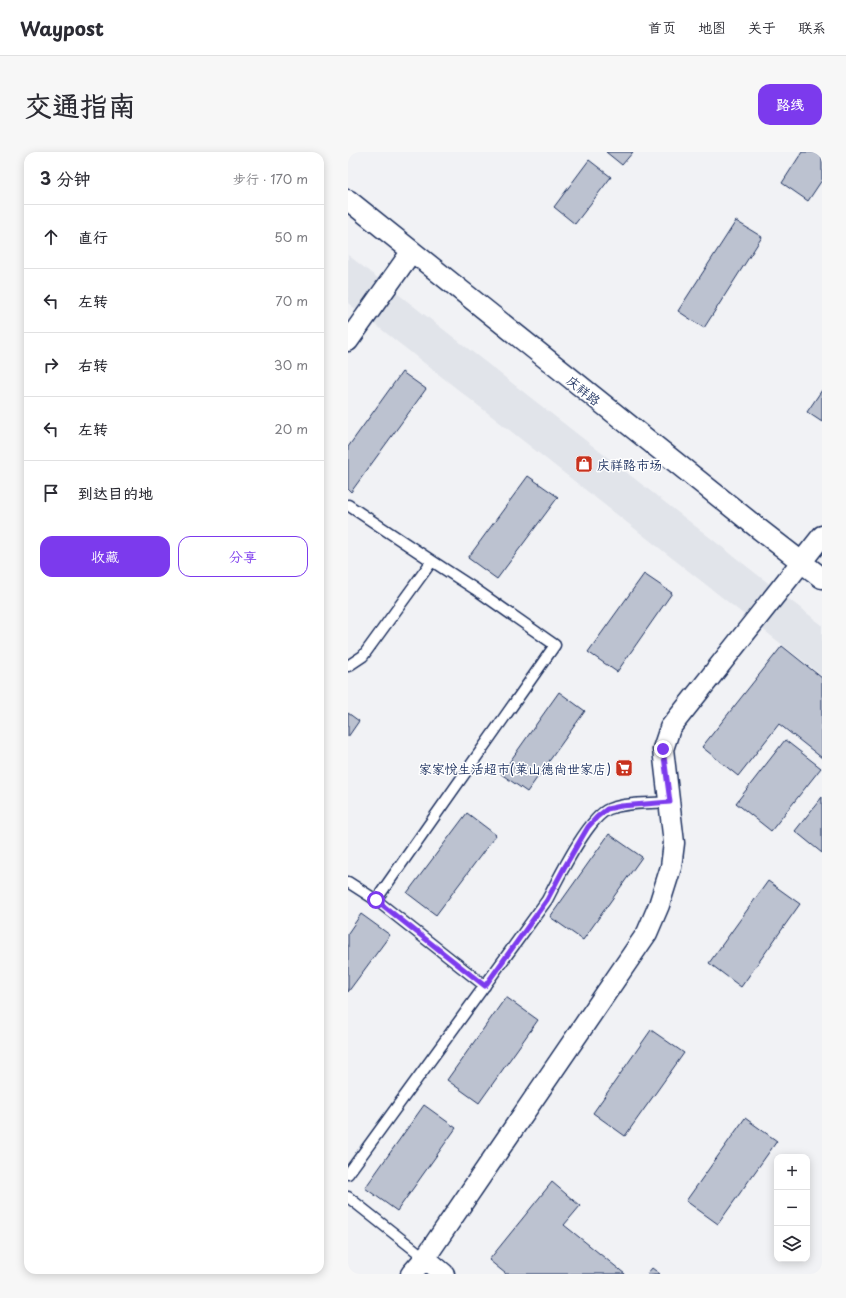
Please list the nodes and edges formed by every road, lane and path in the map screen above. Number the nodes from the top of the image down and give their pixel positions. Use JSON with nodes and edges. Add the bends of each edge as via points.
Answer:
{"nodes":[{"id":1,"x":348,"y":200,"type":"edge"},
{"id":2,"x":412,"y":252,"type":"junction"},
{"id":3,"x":348,"y":341,"type":"edge"},
{"id":4,"x":348,"y":505,"type":"edge"},
{"id":5,"x":822,"y":536,"type":"edge"},
{"id":6,"x":432,"y":560,"type":"junction"},
{"id":7,"x":802,"y":562,"type":"junction"},
{"id":8,"x":822,"y":578,"type":"edge"},
{"id":9,"x":348,"y":666,"type":"edge"},
{"id":10,"x":670,"y":802,"type":"junction"},
{"id":11,"x":348,"y":882,"type":"edge"},
{"id":12,"x":376,"y":900,"type":"junction"},
{"id":13,"x":485,"y":986,"type":"junction"},
{"id":14,"x":348,"y":1174,"type":"edge"},
{"id":15,"x":348,"y":1197,"type":"edge"},
{"id":16,"x":426,"y":1258,"type":"junction"},
{"id":17,"x":411,"y":1274,"type":"edge"},
{"id":18,"x":444,"y":1274,"type":"edge"}],
"edges":[{"from":1,"to":2,"type":"street","name":"庆祥路"},
{"from":2,"to":3,"type":"street"},
{"from":2,"to":7,"type":"street","name":"庆祥路"},
{"from":4,"to":6,"type":"lane"},
{"from":5,"to":7,"type":"street"},
{"from":6,"to":9,"type":"lane","via":[[363,656]]},
{"from":6,"to":12,"type":"lane","via":[[555,644]]},
{"from":7,"to":8,"type":"street","name":"庆祥路"},
{"from":7,"to":10,"type":"street","via":[[670,728],[663,749]]},
{"from":10,"to":13,"type":"lane","via":[[621,806],[607,809],[597,817],[588,827],[547,900]]},
{"from":10,"to":16,"type":"street","via":[[674,843],[671,867],[647,933]]},
{"from":11,"to":12,"type":"lane"},
{"from":12,"to":13,"type":"lane"},
{"from":13,"to":14,"type":"lane"},
{"from":15,"to":16,"type":"lane"},
{"from":16,"to":17,"type":"street"},
{"from":16,"to":18,"type":"street"}]}
